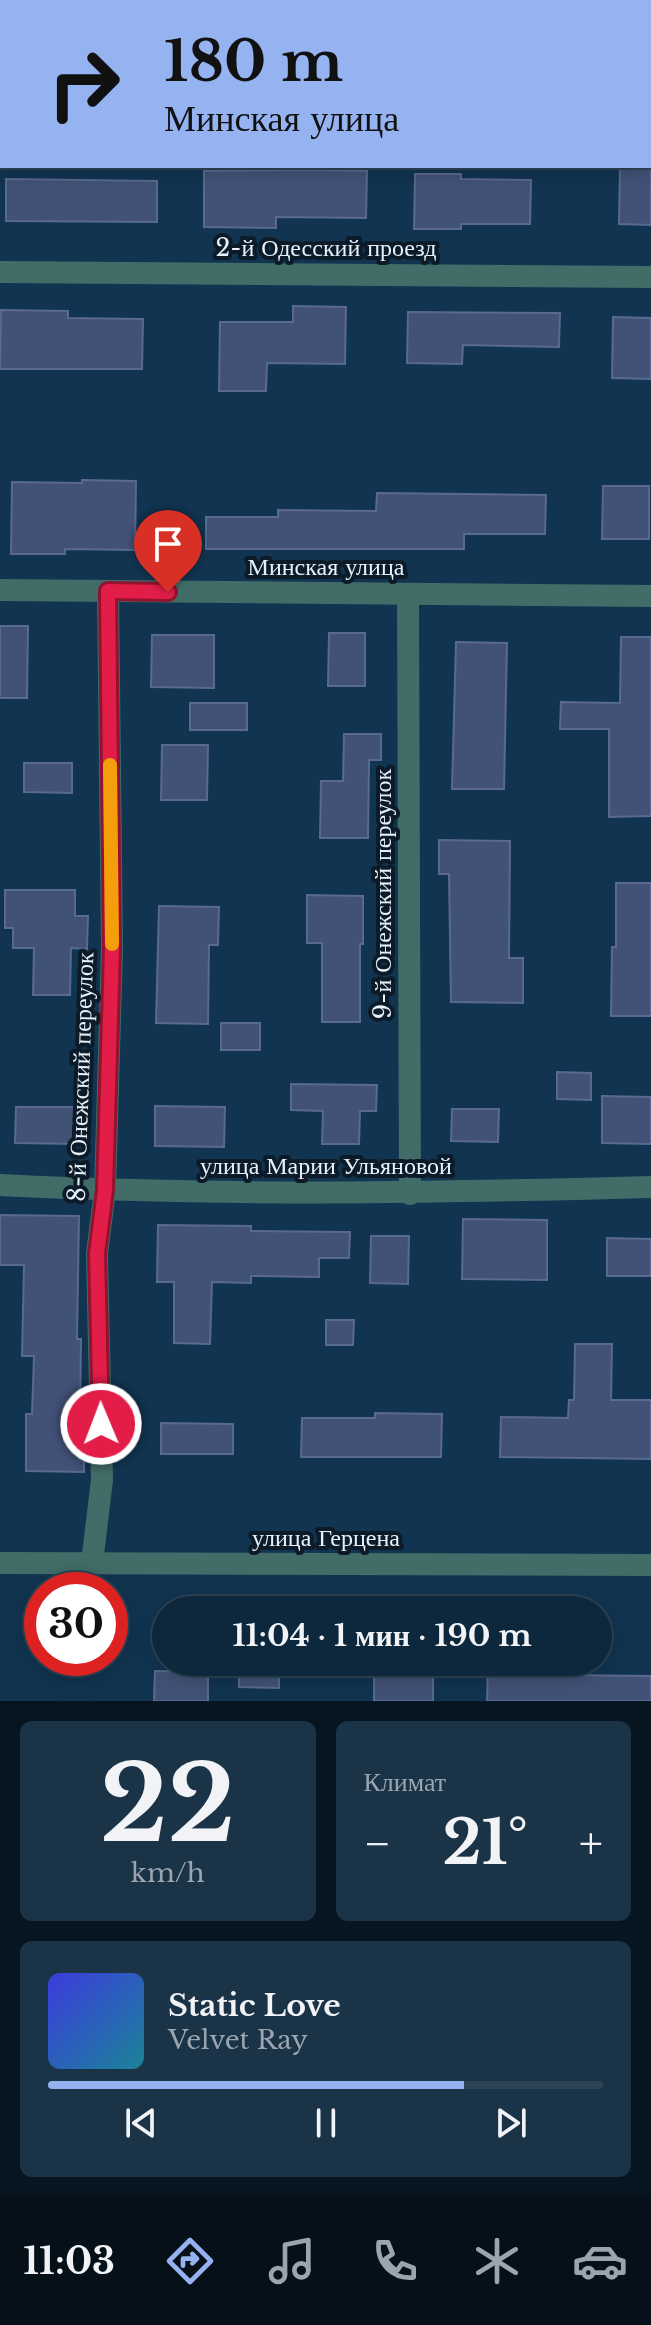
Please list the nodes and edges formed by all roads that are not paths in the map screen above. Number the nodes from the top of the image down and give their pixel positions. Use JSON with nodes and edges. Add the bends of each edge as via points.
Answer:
{"nodes":[{"id":1,"x":0,"y":272,"type":"edge"},
{"id":2,"x":651,"y":277,"type":"edge"},
{"id":3,"x":0,"y":590,"type":"edge"},
{"id":4,"x":108,"y":591,"type":"junction"},
{"id":5,"x":408,"y":594,"type":"junction"},
{"id":6,"x":651,"y":596,"type":"edge"},
{"id":7,"x":0,"y":1185,"type":"edge"},
{"id":8,"x":651,"y":1187,"type":"edge"},
{"id":9,"x":105,"y":1190,"type":"junction"},
{"id":10,"x":410,"y":1194,"type":"junction"},
{"id":11,"x":0,"y":1563,"type":"edge"},
{"id":12,"x":92,"y":1563,"type":"junction"},
{"id":13,"x":651,"y":1565,"type":"edge"}],
"edges":[{"from":1,"to":2,"type":"street","name":"2-й Одесский проезд"},
{"from":3,"to":4,"type":"street","name":"Минская улица"},
{"from":4,"to":5,"type":"street","name":"Минская улица"},
{"from":4,"to":9,"type":"street","name":"8-й Онежский переулок","via":[[112,949]]},
{"from":5,"to":6,"type":"street","name":"Минская улица"},
{"from":5,"to":10,"type":"street","name":"9-й Онежский переулок"},
{"from":7,"to":9,"type":"street","name":"улица Марии Ульяновой"},
{"from":8,"to":10,"type":"street","name":"улица Марии Ульяновой"},
{"from":9,"to":10,"type":"street","name":"улица Марии Ульяновой"},
{"from":9,"to":12,"type":"street","name":"8-й Онежский переулок","via":[[97,1254],[102,1480]]},
{"from":11,"to":12,"type":"street","name":"улица Герцена"},
{"from":12,"to":13,"type":"street","name":"улица Герцена"}]}
